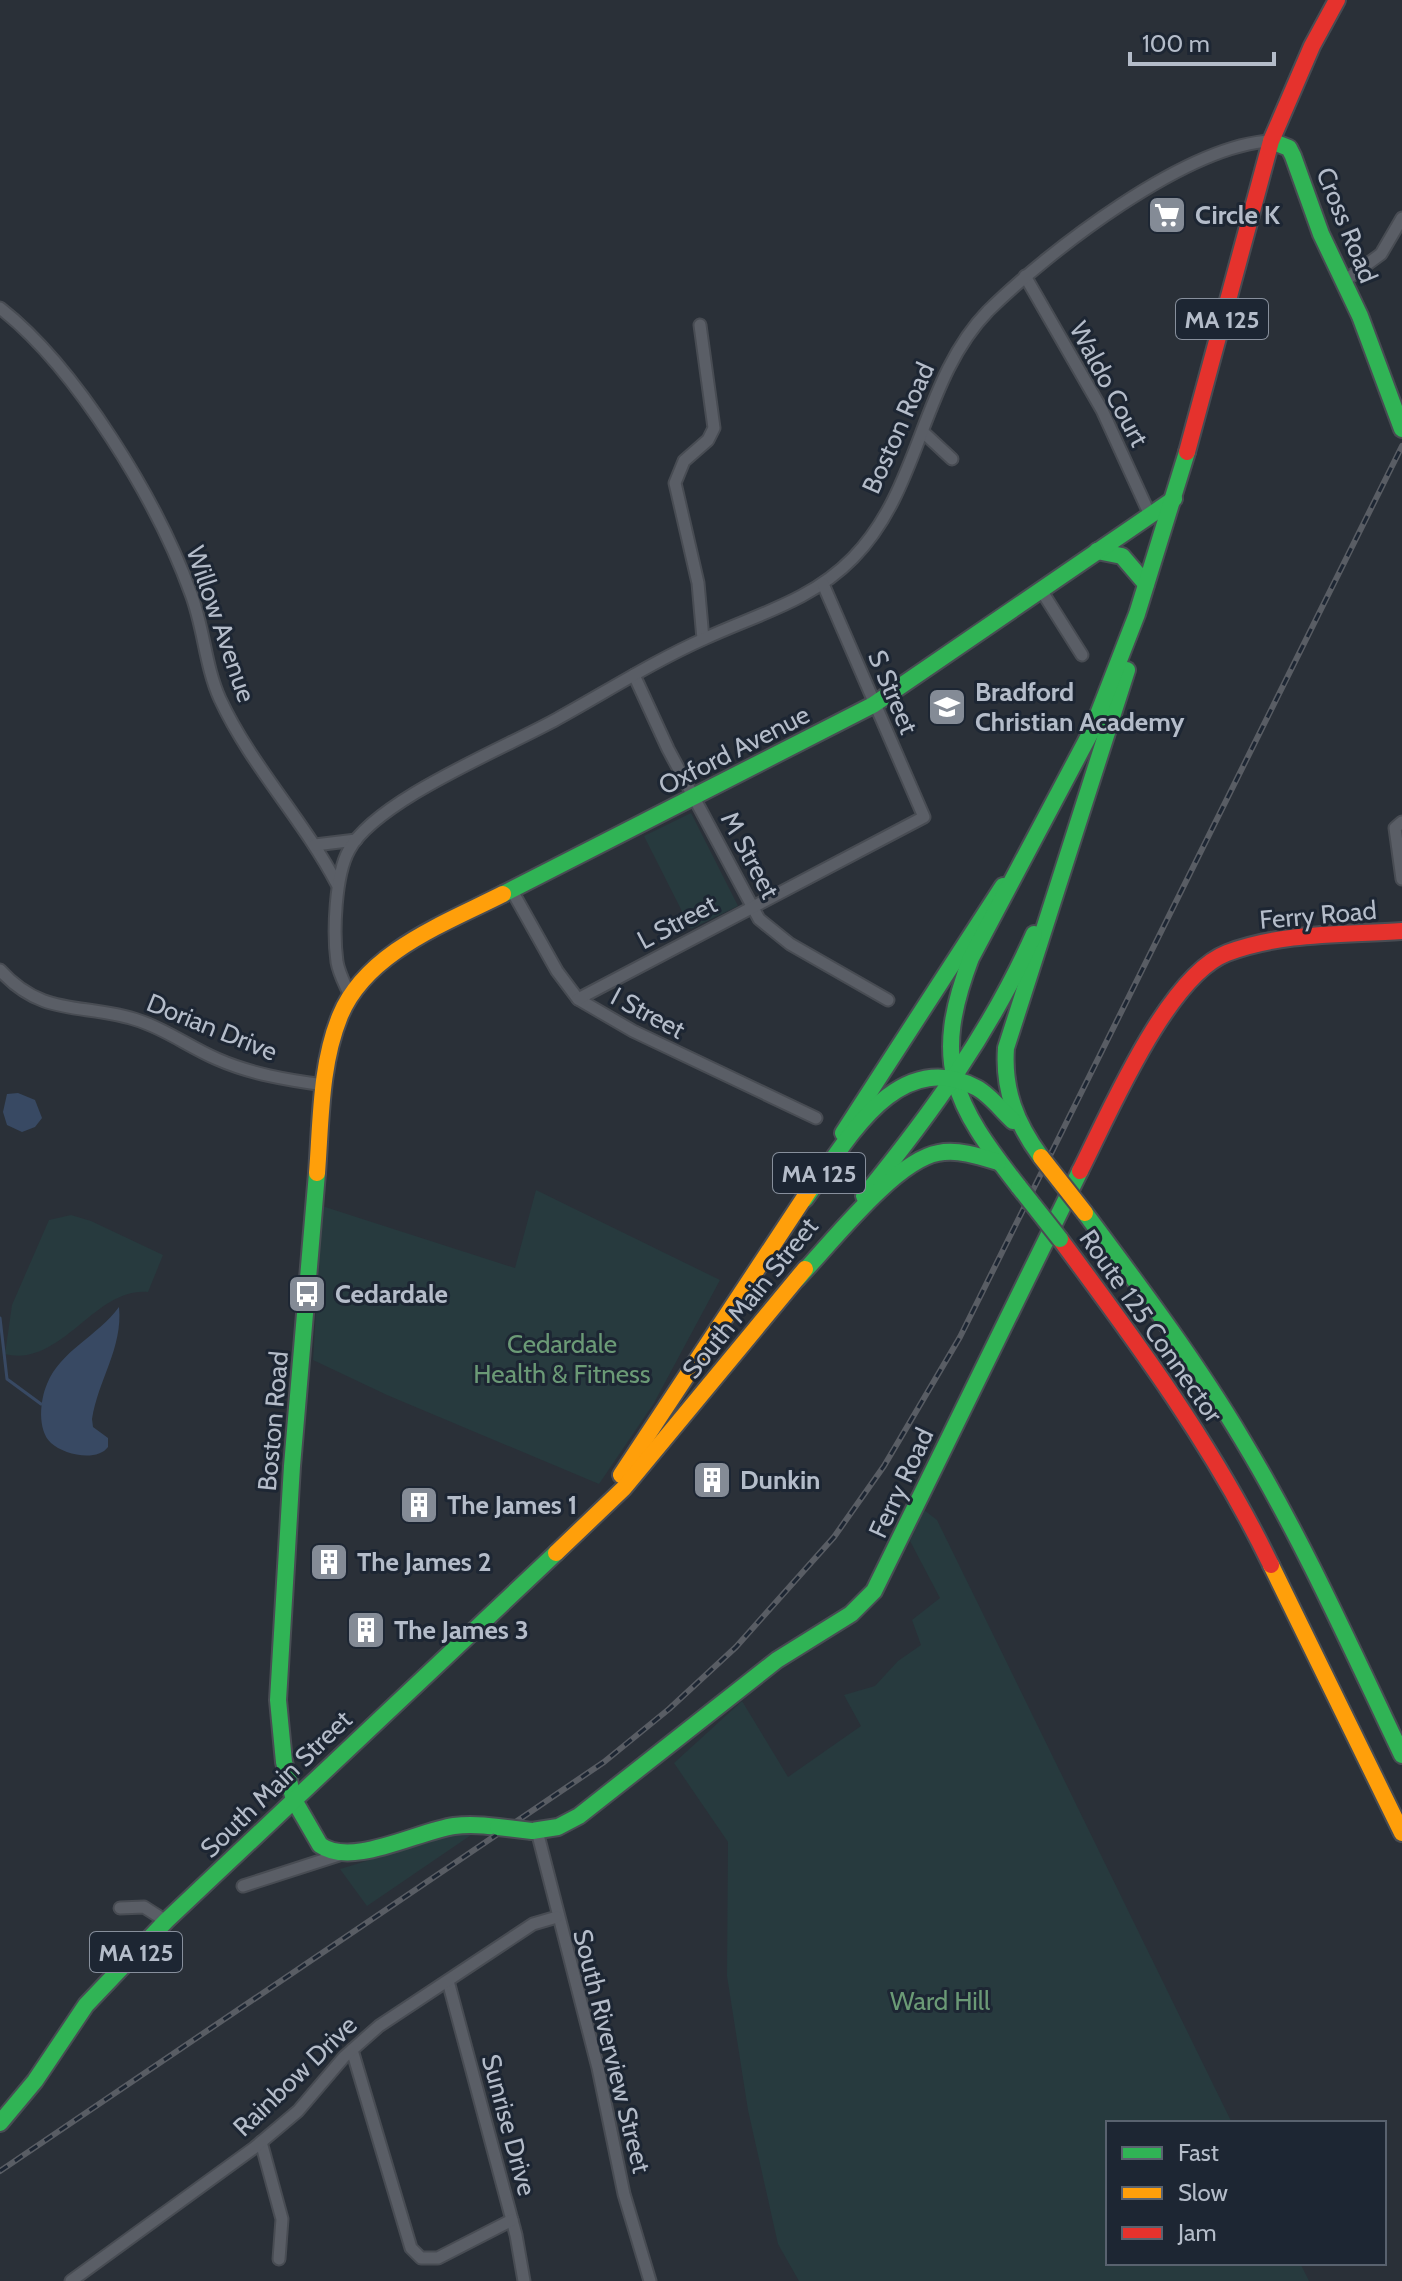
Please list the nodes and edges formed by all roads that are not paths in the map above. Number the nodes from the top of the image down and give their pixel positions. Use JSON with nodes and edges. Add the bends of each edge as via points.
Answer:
{"nodes":[{"id":1,"x":1337,"y":0,"type":"edge"},
{"id":2,"x":1271,"y":141,"type":"junction"},
{"id":3,"x":1402,"y":218,"type":"edge"},
{"id":4,"x":1025,"y":276,"type":"junction"},
{"id":5,"x":1343,"y":282,"type":"junction"},
{"id":6,"x":0,"y":308,"type":"edge"},
{"id":7,"x":700,"y":325,"type":"dead end"},
{"id":8,"x":1402,"y":429,"type":"edge"},
{"id":9,"x":923,"y":432,"type":"junction"},
{"id":10,"x":952,"y":459,"type":"dead end"},
{"id":11,"x":1174,"y":499,"type":"junction"},
{"id":12,"x":1150,"y":515,"type":"junction"},
{"id":13,"x":1158,"y":550,"type":"junction"},
{"id":14,"x":1097,"y":551,"type":"junction"},
{"id":15,"x":823,"y":584,"type":"junction"},
{"id":16,"x":1146,"y":584,"type":"junction"},
{"id":17,"x":1041,"y":590,"type":"junction"},
{"id":18,"x":703,"y":639,"type":"junction"},
{"id":19,"x":1082,"y":655,"type":"dead end"},
{"id":20,"x":634,"y":675,"type":"junction"},
{"id":21,"x":873,"y":705,"type":"junction"},
{"id":22,"x":695,"y":796,"type":"junction"},
{"id":23,"x":924,"y":817,"type":"joint"},
{"id":24,"x":1402,"y":822,"type":"edge"},
{"id":25,"x":356,"y":840,"type":"junction"},
{"id":26,"x":315,"y":845,"type":"junction"},
{"id":27,"x":1029,"y":852,"type":"junction"},
{"id":28,"x":1402,"y":879,"type":"edge"},
{"id":29,"x":337,"y":884,"type":"junction"},
{"id":30,"x":511,"y":889,"type":"junction"},
{"id":31,"x":1052,"y":902,"type":"junction"},
{"id":32,"x":751,"y":908,"type":"junction"},
{"id":33,"x":1402,"y":931,"type":"edge"},
{"id":34,"x":0,"y":970,"type":"edge"},
{"id":35,"x":350,"y":996,"type":"junction"},
{"id":36,"x":578,"y":999,"type":"junction"},
{"id":37,"x":888,"y":1000,"type":"dead end"},
{"id":38,"x":328,"y":1044,"type":"joint"},
{"id":39,"x":952,"y":1080,"type":"junction"},
{"id":40,"x":324,"y":1085,"type":"junction"},
{"id":41,"x":816,"y":1118,"type":"dead end"},
{"id":42,"x":1019,"y":1126,"type":"junction"},
{"id":43,"x":998,"y":1162,"type":"junction"},
{"id":44,"x":805,"y":1199,"type":"junction"},
{"id":45,"x":797,"y":1279,"type":"junction"},
{"id":46,"x":610,"y":1501,"type":"junction"},
{"id":47,"x":1402,"y":1755,"type":"edge"},
{"id":48,"x":294,"y":1800,"type":"junction"},
{"id":49,"x":534,"y":1831,"type":"junction"},
{"id":50,"x":1402,"y":1833,"type":"edge"},
{"id":51,"x":346,"y":1852,"type":"junction"},
{"id":52,"x":243,"y":1886,"type":"dead end"},
{"id":53,"x":120,"y":1908,"type":"dead end"},
{"id":54,"x":557,"y":1917,"type":"junction"},
{"id":55,"x":166,"y":1921,"type":"junction"},
{"id":56,"x":448,"y":1981,"type":"junction"},
{"id":57,"x":352,"y":2050,"type":"junction"},
{"id":58,"x":0,"y":2123,"type":"edge"},
{"id":59,"x":261,"y":2142,"type":"junction"},
{"id":60,"x":512,"y":2220,"type":"junction"},
{"id":61,"x":279,"y":2259,"type":"dead end"},
{"id":62,"x":76,"y":2280,"type":"edge"},
{"id":63,"x":524,"y":2281,"type":"edge"},
{"id":64,"x":650,"y":2281,"type":"edge"}],
"edges":[{"from":1,"to":2,"type":"main road","number":"MA 125"},
{"from":2,"to":4,"type":"street","name":"Boston Road","via":[[1241,143],[1191,166],[1096,221]]},
{"from":2,"to":5,"type":"main road","name":"Cross Road","via":[[1289,148]]},
{"from":2,"to":11,"type":"main road","number":"MA 125"},
{"from":3,"to":5,"type":"street","via":[[1381,254]]},
{"from":4,"to":9,"type":"street","name":"Boston Road","via":[[964,341]]},
{"from":4,"to":12,"type":"street","name":"Waldo Court","via":[[1102,410]]},
{"from":5,"to":8,"type":"main road","name":"Cross Road"},
{"from":6,"to":26,"type":"street","name":"Willow Avenue","via":[[71,386],[137,477],[193,597],[219,696],[255,761]]},
{"from":7,"to":18,"type":"street","via":[[714,428],[684,461],[675,483],[698,583]]},
{"from":9,"to":10,"type":"street"},
{"from":9,"to":15,"type":"street","name":"Boston Road","via":[[883,521]]},
{"from":11,"to":12,"type":"main road","name":"Oxford Avenue"},
{"from":11,"to":13,"type":"main road","name":"South Main Street","number":"MA 125"},
{"from":12,"to":14,"type":"main road","name":"Oxford Avenue"},
{"from":13,"to":16,"type":"main road","name":"South Main Street","number":"MA 125"},
{"from":13,"to":31,"type":"main road","name":"South Main Street","number":"MA 125","via":[[1113,719]]},
{"from":14,"to":16,"type":"main road","via":[[1122,556]]},
{"from":14,"to":17,"type":"main road","name":"Oxford Avenue"},
{"from":15,"to":18,"type":"street","name":"Boston Road","via":[[791,604]]},
{"from":15,"to":21,"type":"street","name":"S Street"},
{"from":16,"to":27,"type":"main road","name":"South Main Street","number":"MA 125","via":[[1092,730]]},
{"from":17,"to":19,"type":"street"},
{"from":17,"to":21,"type":"main road","name":"Oxford Avenue"},
{"from":18,"to":20,"type":"street","name":"Boston Road"},
{"from":20,"to":22,"type":"street","name":"M Street"},
{"from":20,"to":25,"type":"street","name":"Boston Road","via":[[384,813]]},
{"from":21,"to":22,"type":"main road","name":"Oxford Avenue"},
{"from":21,"to":23,"type":"street","name":"S Street"},
{"from":22,"to":30,"type":"main road","name":"Oxford Avenue"},
{"from":22,"to":32,"type":"street","name":"M Street"},
{"from":23,"to":32,"type":"street","name":"L Street"},
{"from":24,"to":28,"type":"street","via":[[1395,828]]},
{"from":25,"to":26,"type":"street"},
{"from":25,"to":29,"type":"street","name":"Boston Road"},
{"from":26,"to":29,"type":"street","name":"Willow Avenue"},
{"from":27,"to":39,"type":"main road","name":"Route 125 Connector","via":[[957,992],[948,1048]]},
{"from":27,"to":44,"type":"main road","name":"South Main Street","number":"MA 125","via":[[988,905]]},
{"from":29,"to":35,"type":"street","name":"Boston Road","via":[[337,963]]},
{"from":30,"to":35,"type":"main road","name":"Oxford Avenue","via":[[391,955]]},
{"from":30,"to":36,"type":"street","name":"I Street"},
{"from":31,"to":39,"type":"main road","name":"South Main Street","number":"MA 125","via":[[1000,1007]]},
{"from":31,"to":42,"type":"main road","name":"Route 125 Connector","via":[[1006,1048],[1004,1081]]},
{"from":32,"to":36,"type":"street","name":"L Street"},
{"from":32,"to":37,"type":"street","name":"M Street","via":[[790,944]]},
{"from":33,"to":49,"type":"main road","name":"Ferry Road","via":[[1263,942],[1224,954],[1190,979],[1139,1057],[1016,1295],[874,1591],[851,1614],[777,1660],[589,1809],[558,1827]]},
{"from":34,"to":40,"type":"street","name":"Dorian Drive","via":[[24,992],[55,1007],[127,1016],[242,1068]]},
{"from":35,"to":38,"type":"main road","name":"Oxford Avenue"},
{"from":36,"to":41,"type":"street","name":"I Street","via":[[633,1031]]},
{"from":38,"to":40,"type":"main road","name":"Boston Road"},
{"from":39,"to":42,"type":"main road","via":[[987,1094]]},
{"from":39,"to":43,"type":"main road","name":"Route 125 Connector","via":[[968,1117]]},
{"from":39,"to":44,"type":"main road","via":[[913,1080],[883,1097]]},
{"from":39,"to":45,"type":"main road","name":"South Main Street","number":"MA 125","via":[[902,1151]]},
{"from":40,"to":48,"type":"main road","name":"Boston Road","via":[[279,1671],[280,1735]]},
{"from":42,"to":47,"type":"main road","name":"Route 125 Connector","bridge":true,"via":[[1162,1316],[1243,1441],[1304,1550]]},
{"from":43,"to":45,"type":"main road","via":[[953,1151],[917,1160],[887,1184]]},
{"from":43,"to":50,"type":"main road","name":"Route 125 Connector","bridge":true,"via":[[1162,1376],[1238,1497]]},
{"from":44,"to":46,"type":"main road","name":"South Main Street","number":"MA 125","via":[[608,1493]]},
{"from":45,"to":46,"type":"main road","name":"South Main Street","number":"MA 125"},
{"from":46,"to":48,"type":"main road","name":"South Main Street","number":"MA 125"},
{"from":48,"to":51,"type":"main road","via":[[320,1845]]},
{"from":48,"to":55,"type":"main road","name":"South Main Street","number":"MA 125"},
{"from":49,"to":51,"type":"main road","name":"Ferry Road","bridge":true,"via":[[457,1823]]},
{"from":49,"to":54,"type":"street","name":"South Riverview Street"},
{"from":51,"to":52,"type":"street"},
{"from":53,"to":55,"type":"street","via":[[144,1907]]},
{"from":54,"to":56,"type":"street","name":"Rainbow Drive","via":[[533,1924]]},
{"from":54,"to":64,"type":"street","name":"South Riverview Street"},
{"from":55,"to":58,"type":"main road","name":"South Main Street","number":"MA 125","via":[[86,2005]]},
{"from":56,"to":57,"type":"street","name":"Rainbow Drive"},
{"from":56,"to":60,"type":"street","name":"Sunrise Drive"},
{"from":57,"to":59,"type":"street","name":"Rainbow Drive","via":[[298,2111]]},
{"from":57,"to":60,"type":"street","via":[[411,2248],[421,2258],[438,2258]]},
{"from":59,"to":61,"type":"street","via":[[282,2219]]},
{"from":59,"to":62,"type":"street","name":"Rainbow Drive"},
{"from":60,"to":63,"type":"street","name":"Sunrise Drive"}]}
